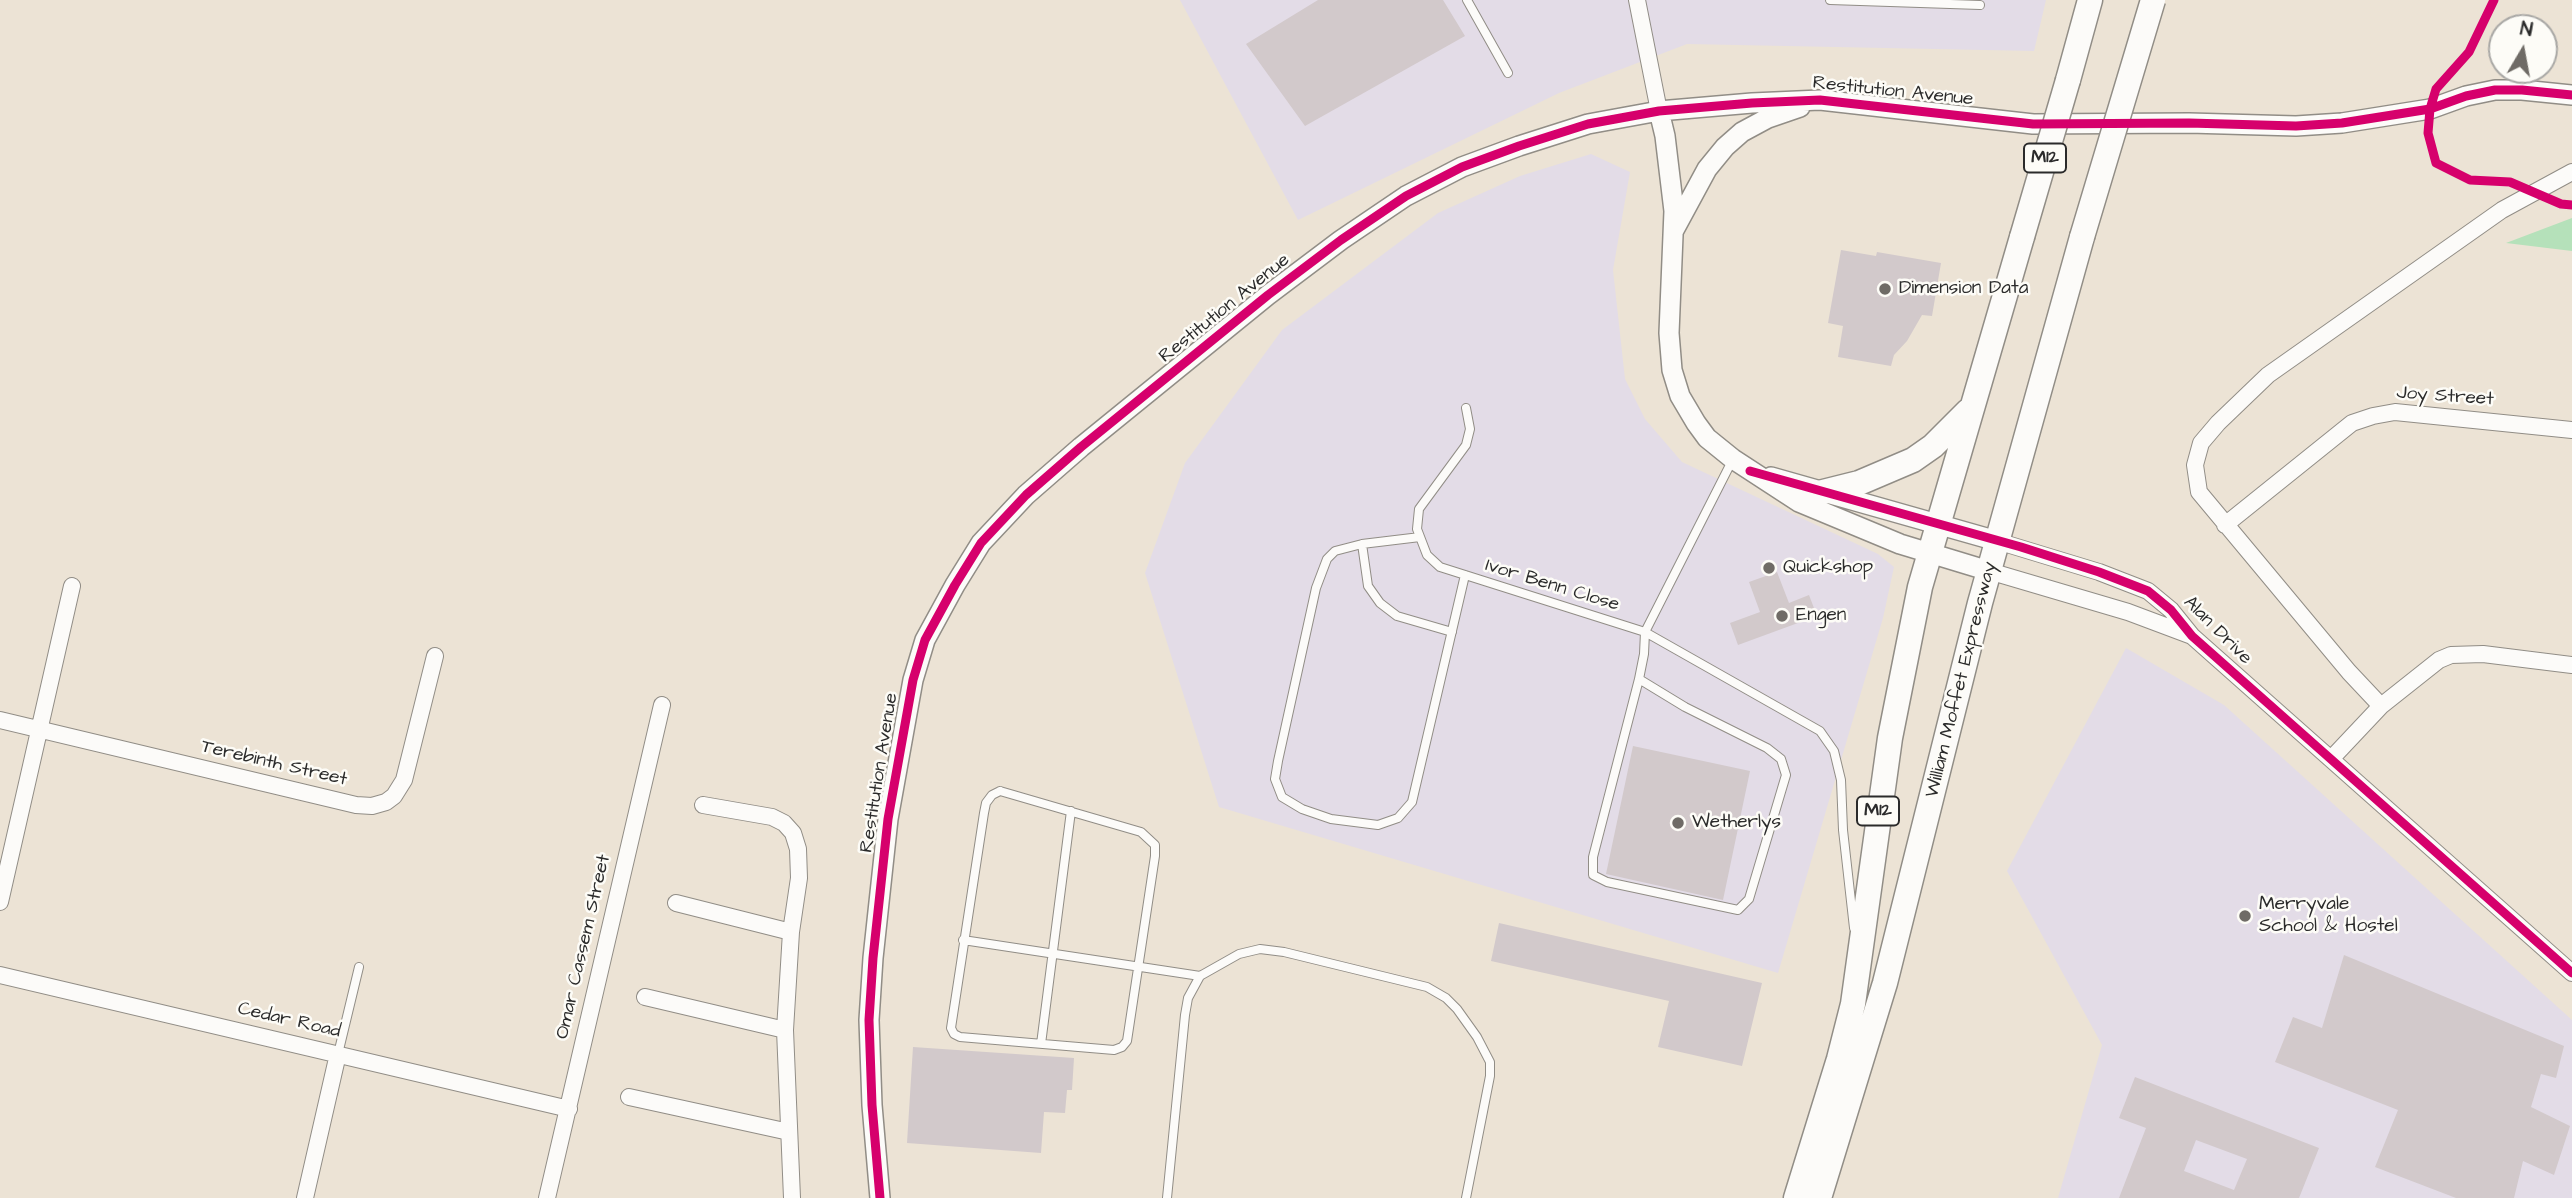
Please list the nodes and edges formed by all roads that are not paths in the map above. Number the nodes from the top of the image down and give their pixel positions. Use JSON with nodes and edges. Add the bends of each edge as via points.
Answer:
{"nodes":[{"id":1,"x":1467,"y":0,"type":"edge"},
{"id":2,"x":1637,"y":0,"type":"edge"},
{"id":3,"x":1830,"y":0,"type":"edge"},
{"id":4,"x":2090,"y":0,"type":"edge"},
{"id":5,"x":2153,"y":0,"type":"edge"},
{"id":6,"x":1980,"y":5,"type":"dead end"},
{"id":7,"x":1508,"y":73,"type":"dead end"},
{"id":8,"x":2572,"y":95,"type":"edge"},
{"id":9,"x":1821,"y":100,"type":"junction"},
{"id":10,"x":1659,"y":111,"type":"junction"},
{"id":11,"x":2572,"y":172,"type":"edge"},
{"id":12,"x":1674,"y":232,"type":"junction"},
{"id":13,"x":1466,"y":408,"type":"dead end"},
{"id":14,"x":1971,"y":408,"type":"junction"},
{"id":15,"x":2572,"y":430,"type":"edge"},
{"id":16,"x":1733,"y":459,"type":"junction"},
{"id":17,"x":1750,"y":471,"type":"junction"},
{"id":18,"x":1822,"y":492,"type":"junction"},
{"id":19,"x":1937,"y":524,"type":"junction"},
{"id":20,"x":2225,"y":525,"type":"junction"},
{"id":21,"x":1420,"y":537,"type":"junction"},
{"id":22,"x":1997,"y":541,"type":"junction"},
{"id":23,"x":1362,"y":544,"type":"junction"},
{"id":24,"x":1928,"y":553,"type":"junction"},
{"id":25,"x":1989,"y":571,"type":"junction"},
{"id":26,"x":1465,"y":575,"type":"junction"},
{"id":27,"x":72,"y":586,"type":"dead end"},
{"id":28,"x":1452,"y":632,"type":"junction"},
{"id":29,"x":1644,"y":632,"type":"junction"},
{"id":30,"x":2192,"y":636,"type":"junction"},
{"id":31,"x":435,"y":656,"type":"dead end"},
{"id":32,"x":2572,"y":665,"type":"edge"},
{"id":33,"x":1639,"y":679,"type":"junction"},
{"id":34,"x":662,"y":705,"type":"dead end"},
{"id":35,"x":2381,"y":706,"type":"junction"},
{"id":36,"x":0,"y":720,"type":"edge"},
{"id":37,"x":39,"y":729,"type":"junction"},
{"id":38,"x":2331,"y":759,"type":"junction"},
{"id":39,"x":703,"y":805,"type":"dead end"},
{"id":40,"x":1071,"y":811,"type":"junction"},
{"id":41,"x":0,"y":902,"type":"edge"},
{"id":42,"x":676,"y":903,"type":"dead end"},
{"id":43,"x":791,"y":932,"type":"junction"},
{"id":44,"x":963,"y":940,"type":"junction"},
{"id":45,"x":1053,"y":956,"type":"junction"},
{"id":46,"x":359,"y":967,"type":"dead end"},
{"id":47,"x":1138,"y":967,"type":"junction"},
{"id":48,"x":1859,"y":969,"type":"junction"},
{"id":49,"x":2572,"y":973,"type":"edge"},
{"id":50,"x":0,"y":975,"type":"edge"},
{"id":51,"x":1200,"y":976,"type":"junction"},
{"id":52,"x":645,"y":997,"type":"dead end"},
{"id":53,"x":785,"y":1030,"type":"junction"},
{"id":54,"x":1041,"y":1044,"type":"junction"},
{"id":55,"x":338,"y":1054,"type":"junction"},
{"id":56,"x":629,"y":1097,"type":"dead end"},
{"id":57,"x":569,"y":1109,"type":"junction"},
{"id":58,"x":789,"y":1132,"type":"junction"},
{"id":59,"x":305,"y":1198,"type":"edge"},
{"id":60,"x":547,"y":1198,"type":"edge"},
{"id":61,"x":792,"y":1198,"type":"edge"},
{"id":62,"x":880,"y":1198,"type":"edge"},
{"id":63,"x":1167,"y":1198,"type":"edge"},
{"id":64,"x":1466,"y":1198,"type":"edge"},
{"id":65,"x":1796,"y":1198,"type":"edge"},
{"id":66,"x":1819,"y":1198,"type":"edge"}],
"edges":[{"from":1,"to":7,"type":"lane"},
{"from":2,"to":10,"type":"street"},
{"from":3,"to":6,"type":"lane"},
{"from":4,"to":14,"type":"main road","number":"M12","bridge":true},
{"from":5,"to":22,"type":"main road","name":"William Moffet Expressway","number":"M12","bridge":true},
{"from":8,"to":9,"type":"street","name":"Restitution Avenue","via":[[2495,90],[2431,109],[2296,125],[2034,124]]},
{"from":9,"to":10,"type":"street","name":"Restitution Avenue"},
{"from":9,"to":12,"type":"street","via":[[1768,118],[1725,147],[1707,169]]},
{"from":10,"to":12,"type":"street"},
{"from":10,"to":62,"type":"street","name":"Restitution Avenue","via":[[1588,124],[1518,146],[1462,167],[1406,196],[1268,295],[1072,455],[981,543],[925,640],[913,680],[888,819],[869,1020]]},
{"from":11,"to":20,"type":"street","via":[[2502,210],[2267,375],[2218,423],[2202,443],[2195,465],[2196,483]]},
{"from":12,"to":16,"type":"street","via":[[1671,370],[1696,423]]},
{"from":13,"to":21,"type":"lane","via":[[1469,439],[1419,509]]},
{"from":14,"to":18,"type":"main road","via":[[1913,460]]},
{"from":14,"to":19,"type":"main road","number":"M12"},
{"from":15,"to":20,"type":"street","name":"Joy Street","via":[[2396,412],[2373,416],[2352,423]]},
{"from":16,"to":17,"type":"street"},
{"from":16,"to":29,"type":"lane"},
{"from":17,"to":18,"type":"street","name":"Alan Drive"},
{"from":17,"to":24,"type":"street","name":"Alan Drive","via":[[1799,502]]},
{"from":18,"to":19,"type":"street","name":"Alan Drive"},
{"from":19,"to":22,"type":"street","name":"Alan Drive"},
{"from":19,"to":24,"type":"main road","number":"M12"},
{"from":20,"to":35,"type":"street"},
{"from":21,"to":23,"type":"lane"},
{"from":21,"to":26,"type":"lane","name":"Ivor Benn Close","via":[[1432,562]]},
{"from":22,"to":25,"type":"main road","name":"William Moffet Expressway","number":"M12"},
{"from":22,"to":30,"type":"street","name":"Alan Drive","via":[[2148,592],[2171,610]]},
{"from":23,"to":28,"type":"lane","via":[[1368,586],[1380,603],[1397,616]]},
{"from":23,"to":28,"type":"lane","via":[[1335,551],[1316,588],[1276,770],[1282,797],[1331,819],[1378,825],[1398,818],[1412,802]]},
{"from":24,"to":25,"type":"street","name":"Alan Drive"},
{"from":24,"to":48,"type":"main road","number":"M12","via":[[1890,738]]},
{"from":25,"to":30,"type":"street","name":"Alan Drive"},
{"from":25,"to":66,"type":"main road","name":"William Moffet Expressway","number":"M12","via":[[1901,926]]},
{"from":26,"to":28,"type":"lane"},
{"from":26,"to":29,"type":"lane","name":"Ivor Benn Close"},
{"from":27,"to":37,"type":"street"},
{"from":29,"to":33,"type":"lane"},
{"from":29,"to":48,"type":"lane","name":"Ivor Benn Close","via":[[1820,731],[1827,740],[1841,780]]},
{"from":30,"to":38,"type":"street","name":"Alan Drive"},
{"from":31,"to":37,"type":"street","name":"Terebinth Street","via":[[404,780],[394,796],[380,804],[356,805]]},
{"from":32,"to":35,"type":"street","via":[[2483,654],[2452,656],[2439,660]]},
{"from":33,"to":33,"type":"lane","via":[[1593,857],[1593,874],[1607,882],[1738,910],[1749,899],[1786,775],[1781,759]]},
{"from":34,"to":57,"type":"street","name":"Omar Cassem Street"},
{"from":35,"to":38,"type":"street"},
{"from":36,"to":37,"type":"street","name":"Terebinth Street"},
{"from":37,"to":41,"type":"street"},
{"from":38,"to":49,"type":"street","name":"Alan Drive"},
{"from":39,"to":43,"type":"street","via":[[772,817],[793,833],[799,878]]},
{"from":40,"to":44,"type":"lane","via":[[1000,791],[992,795],[984,813]]},
{"from":40,"to":45,"type":"lane"},
{"from":40,"to":47,"type":"lane","via":[[1141,832],[1155,845]]},
{"from":42,"to":43,"type":"street"},
{"from":43,"to":53,"type":"street"},
{"from":44,"to":45,"type":"lane"},
{"from":44,"to":54,"type":"lane","via":[[951,1028],[954,1034]]},
{"from":45,"to":47,"type":"lane"},
{"from":45,"to":54,"type":"lane"},
{"from":46,"to":55,"type":"lane"},
{"from":47,"to":51,"type":"lane"},
{"from":47,"to":54,"type":"lane","via":[[1127,1041],[1122,1048]]},
{"from":48,"to":65,"type":"main road","number":"M12","via":[[1839,1059]]},
{"from":50,"to":55,"type":"street","name":"Cedar Road"},
{"from":51,"to":63,"type":"lane","via":[[1185,1015]]},
{"from":51,"to":64,"type":"lane","via":[[1239,954],[1260,949],[1427,987],[1446,998],[1490,1062]]},
{"from":52,"to":53,"type":"street"},
{"from":53,"to":58,"type":"street"},
{"from":55,"to":57,"type":"street","name":"Cedar Road"},
{"from":55,"to":59,"type":"street"},
{"from":56,"to":58,"type":"street"},
{"from":57,"to":60,"type":"street","name":"Omar Cassem Street"},
{"from":58,"to":61,"type":"street"}]}
